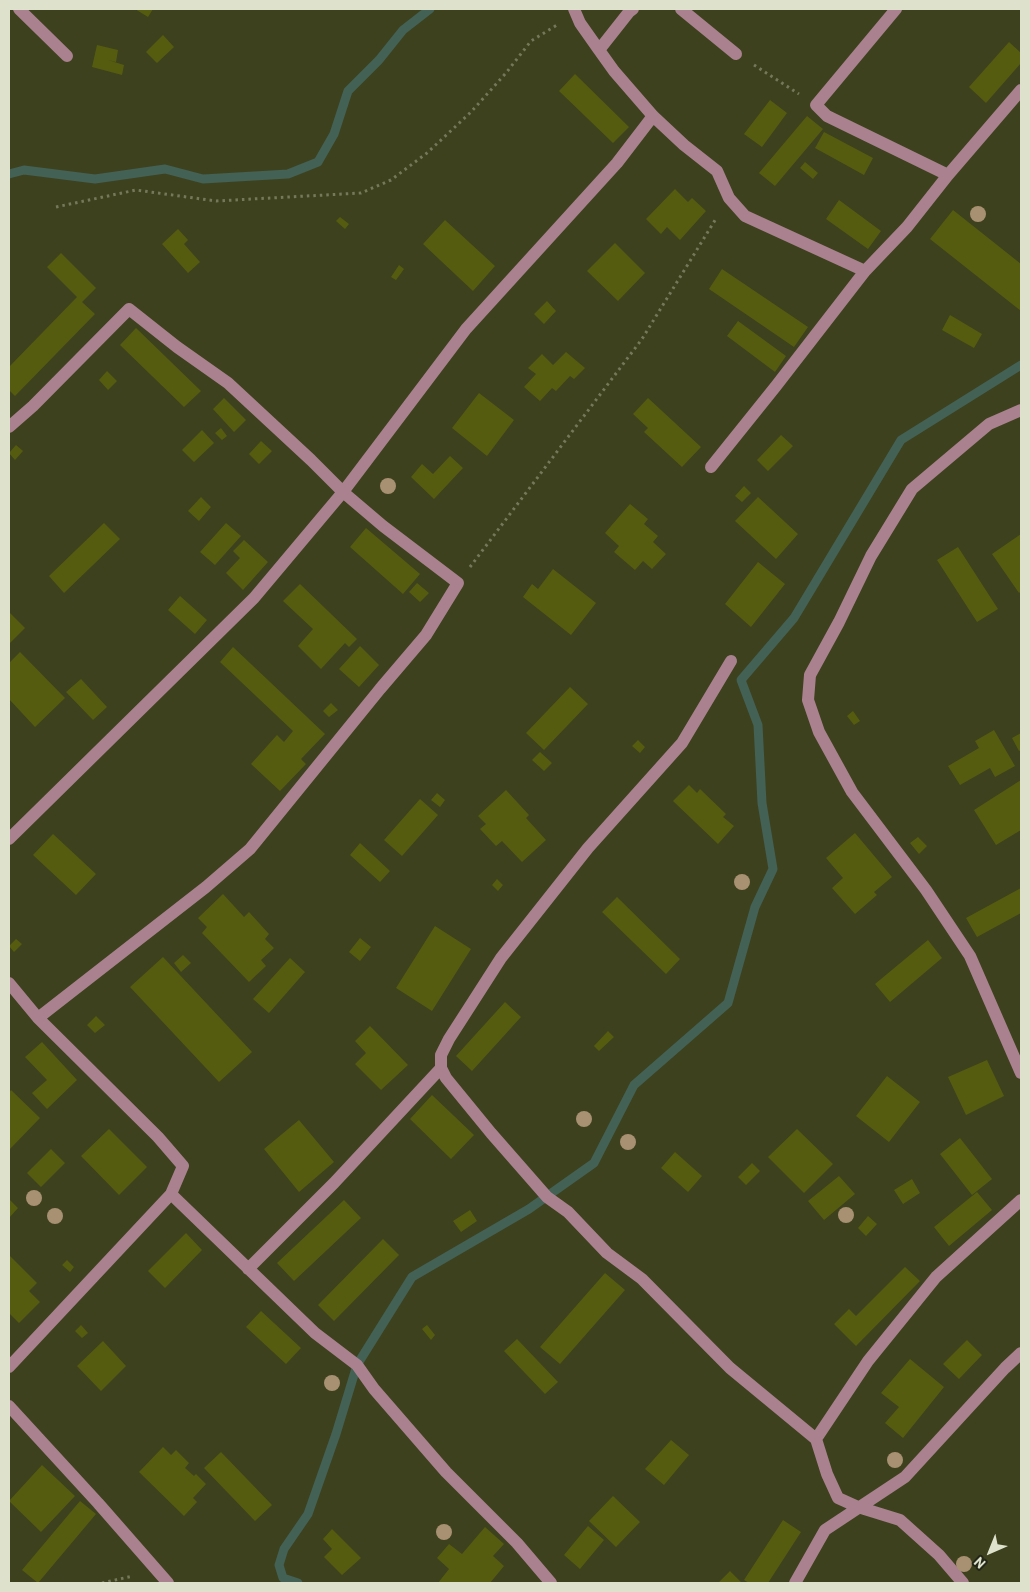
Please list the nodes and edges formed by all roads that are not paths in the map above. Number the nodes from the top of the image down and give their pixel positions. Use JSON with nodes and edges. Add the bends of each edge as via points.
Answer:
{"nodes":[{"id":1,"x":19,"y":9,"type":"edge"},
{"id":2,"x":574,"y":9,"type":"edge"},
{"id":3,"x":633,"y":9,"type":"edge"},
{"id":4,"x":681,"y":9,"type":"edge"},
{"id":5,"x":896,"y":9,"type":"edge"},
{"id":6,"x":600,"y":50,"type":"junction"},
{"id":7,"x":736,"y":54,"type":"road end"},
{"id":8,"x":67,"y":56,"type":"dead end"},
{"id":9,"x":1021,"y":90,"type":"edge"},
{"id":10,"x":653,"y":116,"type":"junction"},
{"id":11,"x":948,"y":175,"type":"junction"},
{"id":12,"x":865,"y":271,"type":"junction"},
{"id":13,"x":1021,"y":410,"type":"edge"},
{"id":14,"x":9,"y":427,"type":"edge"},
{"id":15,"x":711,"y":468,"type":"dead end"},
{"id":16,"x":342,"y":492,"type":"junction"},
{"id":17,"x":731,"y":661,"type":"dead end"},
{"id":18,"x":9,"y":839,"type":"edge"},
{"id":19,"x":9,"y":983,"type":"edge"},
{"id":20,"x":38,"y":1018,"type":"junction"},
{"id":21,"x":441,"y":1068,"type":"junction"},
{"id":22,"x":1021,"y":1073,"type":"edge"},
{"id":23,"x":171,"y":1194,"type":"junction"},
{"id":24,"x":1021,"y":1200,"type":"edge"},
{"id":25,"x":248,"y":1269,"type":"junction"},
{"id":26,"x":1021,"y":1353,"type":"edge"},
{"id":27,"x":9,"y":1366,"type":"edge"},
{"id":28,"x":9,"y":1406,"type":"edge"},
{"id":29,"x":816,"y":1439,"type":"junction"},
{"id":30,"x":858,"y":1507,"type":"junction"},
{"id":31,"x":168,"y":1583,"type":"edge"},
{"id":32,"x":551,"y":1583,"type":"edge"},
{"id":33,"x":795,"y":1583,"type":"edge"},
{"id":34,"x":963,"y":1583,"type":"edge"}],
"edges":[{"from":1,"to":8,"type":"street"},
{"from":2,"to":6,"type":"street"},
{"from":3,"to":6,"type":"street"},
{"from":4,"to":7,"type":"street"},
{"from":5,"to":11,"type":"street","via":[[816,105],[827,116]]},
{"from":6,"to":10,"type":"street"},
{"from":9,"to":11,"type":"street"},
{"from":10,"to":12,"type":"street","via":[[717,171],[729,198],[745,216]]},
{"from":10,"to":16,"type":"street","via":[[617,163],[466,329]]},
{"from":11,"to":12,"type":"street","via":[[907,227]]},
{"from":12,"to":15,"type":"street"},
{"from":13,"to":22,"type":"street","via":[[989,424],[912,489],[871,556],[810,675],[808,700],[819,732],[852,792],[926,890],[970,956]]},
{"from":14,"to":16,"type":"street","via":[[129,309],[228,384]]},
{"from":16,"to":18,"type":"street","via":[[254,598]]},
{"from":16,"to":20,"type":"street","via":[[458,583],[426,635],[250,849]]},
{"from":17,"to":21,"type":"street","via":[[682,743],[588,848],[501,958],[449,1039],[441,1055]]},
{"from":19,"to":20,"type":"street"},
{"from":20,"to":23,"type":"street","via":[[183,1166]]},
{"from":21,"to":25,"type":"street"},
{"from":21,"to":29,"type":"street","via":[[491,1133],[547,1197],[568,1212],[607,1253],[642,1279],[730,1368]]},
{"from":23,"to":25,"type":"street"},
{"from":23,"to":27,"type":"street"},
{"from":24,"to":29,"type":"street","via":[[936,1277],[868,1361]]},
{"from":25,"to":32,"type":"street","via":[[315,1333],[357,1366],[446,1472],[517,1543]]},
{"from":26,"to":30,"type":"street","via":[[905,1477]]},
{"from":28,"to":31,"type":"street"},
{"from":29,"to":30,"type":"street","via":[[838,1498]]},
{"from":30,"to":33,"type":"street","via":[[825,1530]]},
{"from":30,"to":34,"type":"street","via":[[900,1520]]}]}
